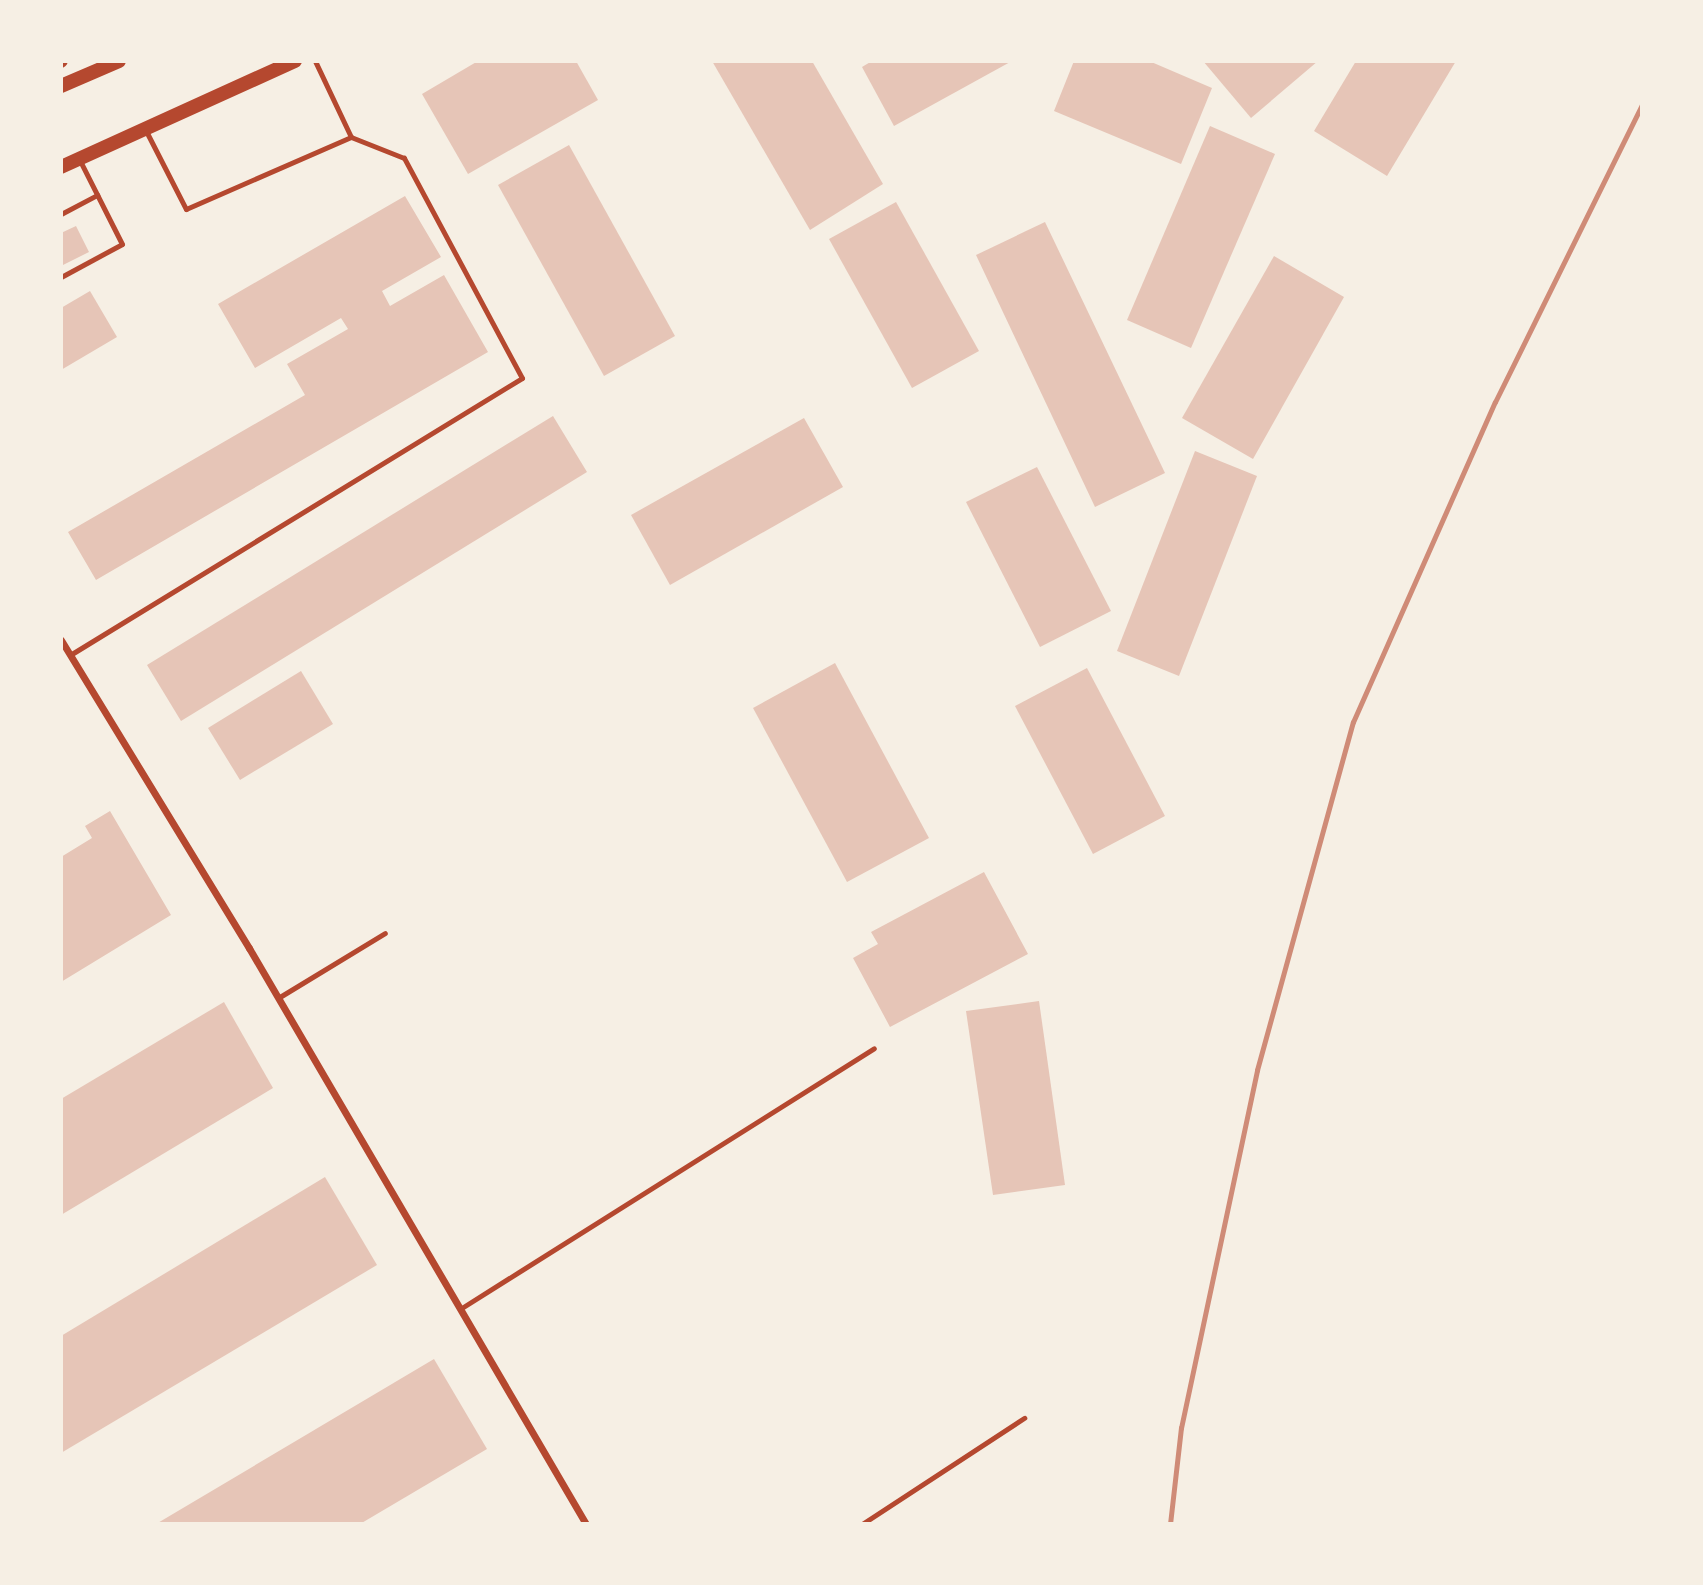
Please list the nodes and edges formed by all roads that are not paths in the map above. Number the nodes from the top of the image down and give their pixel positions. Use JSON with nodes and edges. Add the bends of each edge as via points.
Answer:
{"nodes":[{"id":1,"x":119,"y":61,"type":"edge"},
{"id":2,"x":295,"y":61,"type":"edge"},
{"id":3,"x":315,"y":61,"type":"edge"},
{"id":4,"x":61,"y":86,"type":"edge"},
{"id":5,"x":145,"y":129,"type":"junction"},
{"id":6,"x":351,"y":137,"type":"junction"},
{"id":7,"x":79,"y":159,"type":"junction"},
{"id":8,"x":61,"y":167,"type":"edge"},
{"id":9,"x":97,"y":195,"type":"junction"},
{"id":10,"x":61,"y":214,"type":"edge"},
{"id":11,"x":61,"y":277,"type":"edge"},
{"id":12,"x":61,"y":640,"type":"edge"},
{"id":13,"x":70,"y":655,"type":"junction"},
{"id":14,"x":385,"y":933,"type":"dead end"},
{"id":15,"x":278,"y":998,"type":"junction"},
{"id":16,"x":874,"y":1048,"type":"dead end"},
{"id":17,"x":460,"y":1309,"type":"junction"},
{"id":18,"x":1024,"y":1418,"type":"dead end"},
{"id":19,"x":586,"y":1524,"type":"edge"},
{"id":20,"x":862,"y":1524,"type":"edge"}],
"edges":[{"from":1,"to":4,"type":"main road"},
{"from":2,"to":5,"type":"main road"},
{"from":3,"to":6,"type":"lane"},
{"from":5,"to":6,"type":"lane","via":[[186,209]]},
{"from":5,"to":7,"type":"main road"},
{"from":6,"to":13,"type":"lane","via":[[404,158],[522,378]]},
{"from":7,"to":8,"type":"main road"},
{"from":7,"to":9,"type":"lane"},
{"from":9,"to":10,"type":"lane"},
{"from":9,"to":11,"type":"lane","via":[[122,244]]},
{"from":12,"to":13,"type":"street"},
{"from":13,"to":15,"type":"street"},
{"from":14,"to":15,"type":"lane"},
{"from":15,"to":17,"type":"street"},
{"from":16,"to":17,"type":"lane"},
{"from":17,"to":19,"type":"street"},
{"from":18,"to":20,"type":"lane"}]}
